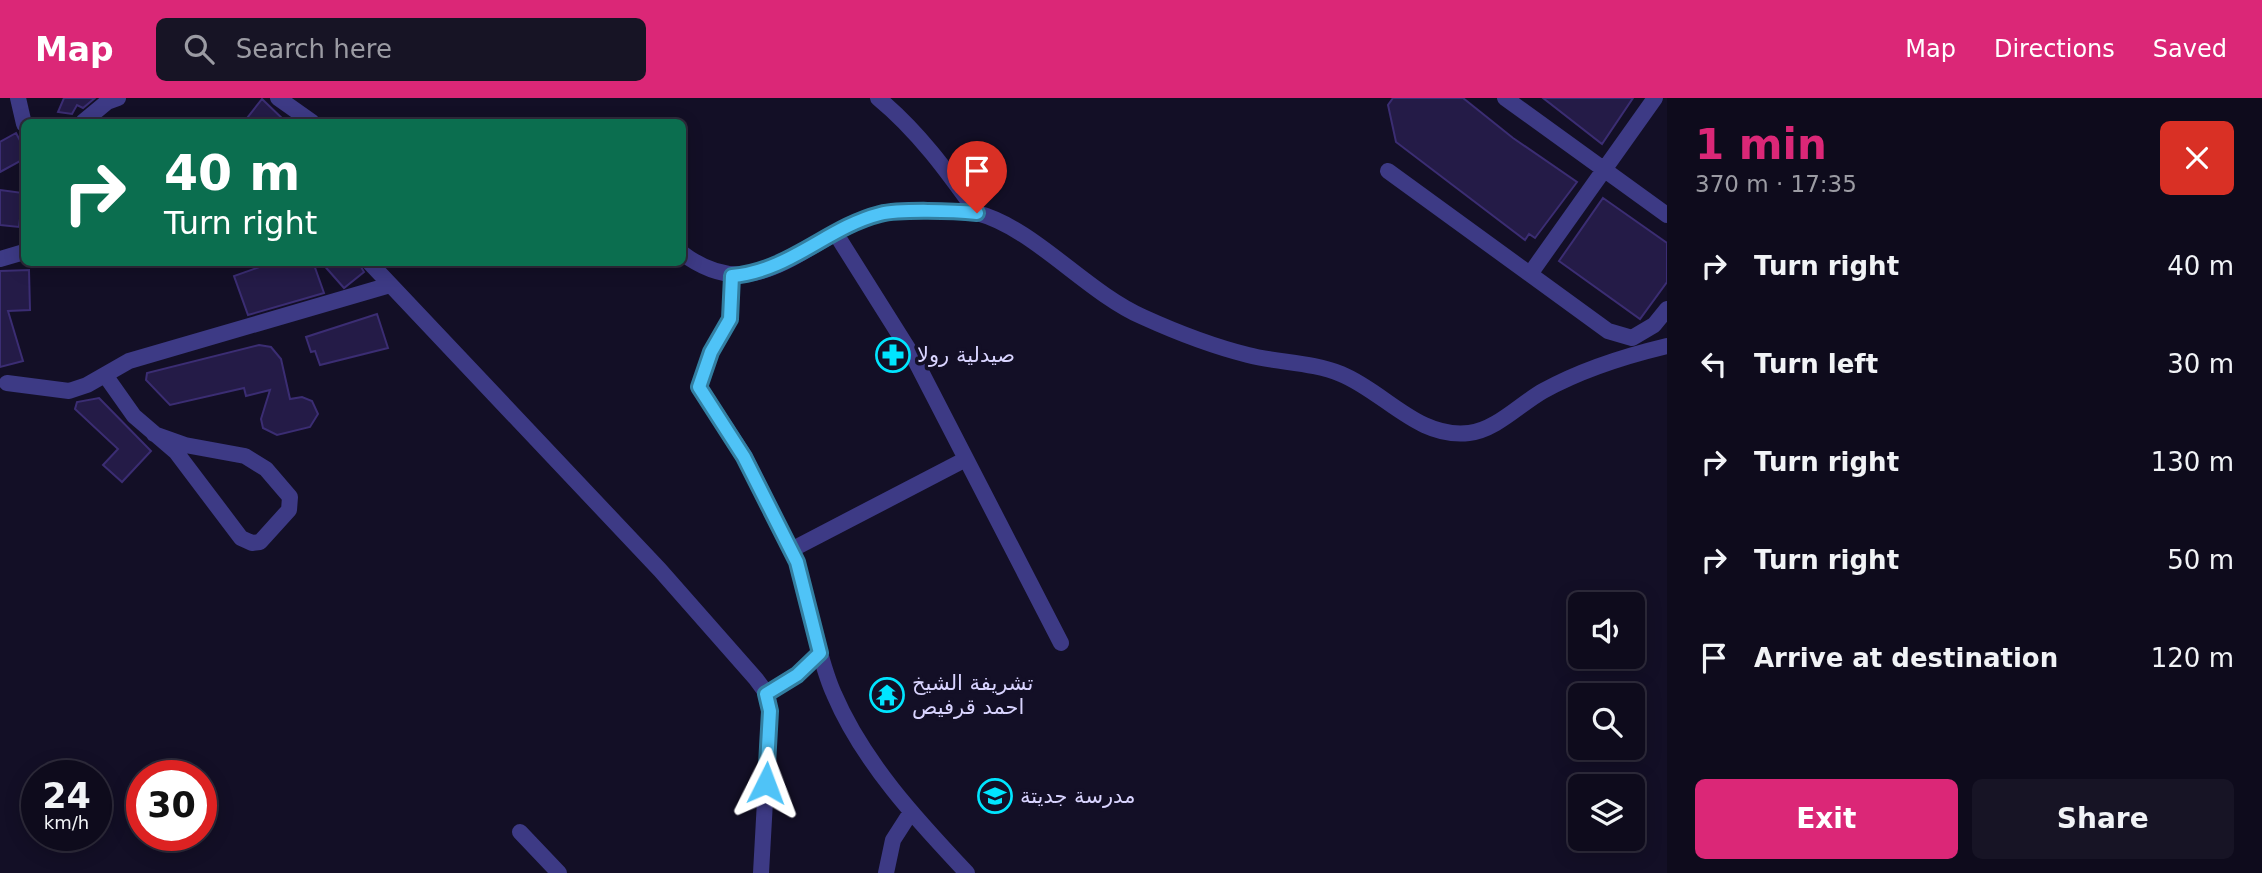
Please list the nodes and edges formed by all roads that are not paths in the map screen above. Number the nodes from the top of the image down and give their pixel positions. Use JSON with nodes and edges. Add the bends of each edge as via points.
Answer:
{"nodes":[{"id":1,"x":18,"y":98,"type":"edge"},
{"id":2,"x":118,"y":98,"type":"edge"},
{"id":3,"x":278,"y":98,"type":"edge"},
{"id":4,"x":878,"y":98,"type":"edge"},
{"id":5,"x":1504,"y":98,"type":"edge"},
{"id":6,"x":1655,"y":98,"type":"edge"},
{"id":7,"x":23,"y":119,"type":"edge"},
{"id":8,"x":87,"y":119,"type":"edge"},
{"id":9,"x":308,"y":119,"type":"edge"},
{"id":10,"x":1604,"y":169,"type":"junction"},
{"id":11,"x":1388,"y":171,"type":"dead end"},
{"id":12,"x":977,"y":213,"type":"junction"},
{"id":13,"x":1667,"y":215,"type":"edge"},
{"id":14,"x":836,"y":234,"type":"junction"},
{"id":15,"x":21,"y":253,"type":"edge"},
{"id":16,"x":686,"y":255,"type":"edge"},
{"id":17,"x":0,"y":259,"type":"edge"},
{"id":18,"x":373,"y":266,"type":"edge"},
{"id":19,"x":1530,"y":274,"type":"junction"},
{"id":20,"x":732,"y":276,"type":"junction"},
{"id":21,"x":390,"y":285,"type":"junction"},
{"id":22,"x":1667,"y":309,"type":"edge"},
{"id":23,"x":1667,"y":346,"type":"edge"},
{"id":24,"x":105,"y":375,"type":"junction"},
{"id":25,"x":7,"y":383,"type":"dead end"},
{"id":26,"x":154,"y":434,"type":"junction"},
{"id":27,"x":966,"y":459,"type":"junction"},
{"id":28,"x":792,"y":550,"type":"junction"},
{"id":29,"x":1061,"y":643,"type":"dead end"},
{"id":30,"x":820,"y":653,"type":"junction"},
{"id":31,"x":766,"y":694,"type":"junction"},
{"id":32,"x":912,"y":812,"type":"junction"},
{"id":33,"x":520,"y":832,"type":"dead end"},
{"id":34,"x":559,"y":873,"type":"edge"},
{"id":35,"x":761,"y":873,"type":"edge"},
{"id":36,"x":886,"y":873,"type":"edge"},
{"id":37,"x":967,"y":873,"type":"edge"}],
"edges":[{"from":1,"to":7,"type":"street"},
{"from":2,"to":8,"type":"street"},
{"from":3,"to":9,"type":"street"},
{"from":4,"to":12,"type":"street","via":[[932,150]]},
{"from":5,"to":10,"type":"street"},
{"from":6,"to":10,"type":"street"},
{"from":10,"to":13,"type":"street"},
{"from":10,"to":19,"type":"street"},
{"from":11,"to":19,"type":"street"},
{"from":12,"to":14,"type":"street","via":[[882,213]]},
{"from":12,"to":23,"type":"street","via":[[1022,235],[1110,301],[1141,317],[1248,355],[1342,374],[1416,422],[1440,431],[1470,433],[1569,378]]},
{"from":14,"to":20,"type":"street","via":[[786,261],[749,275]]},
{"from":14,"to":27,"type":"street","via":[[914,358]]},
{"from":15,"to":17,"type":"street"},
{"from":16,"to":20,"type":"street"},
{"from":18,"to":21,"type":"street"},
{"from":19,"to":22,"type":"street","via":[[1621,336],[1632,338],[1654,325]]},
{"from":20,"to":28,"type":"street","via":[[730,319],[711,352],[699,387],[744,457]]},
{"from":21,"to":24,"type":"street","via":[[129,361]]},
{"from":21,"to":31,"type":"street","via":[[660,570]]},
{"from":24,"to":25,"type":"street","via":[[69,390]]},
{"from":24,"to":26,"type":"street","via":[[134,416]]},
{"from":26,"to":26,"type":"street","via":[[176,452],[241,538],[260,542],[289,510],[290,497],[255,460]]},
{"from":27,"to":28,"type":"street"},
{"from":27,"to":29,"type":"street"},
{"from":28,"to":30,"type":"street","via":[[806,588]]},
{"from":30,"to":31,"type":"street","via":[[797,675]]},
{"from":30,"to":32,"type":"street","via":[[853,730]]},
{"from":31,"to":35,"type":"street","via":[[770,711]]},
{"from":32,"to":36,"type":"street","via":[[894,840]]},
{"from":32,"to":37,"type":"street"},
{"from":33,"to":34,"type":"street"}]}
